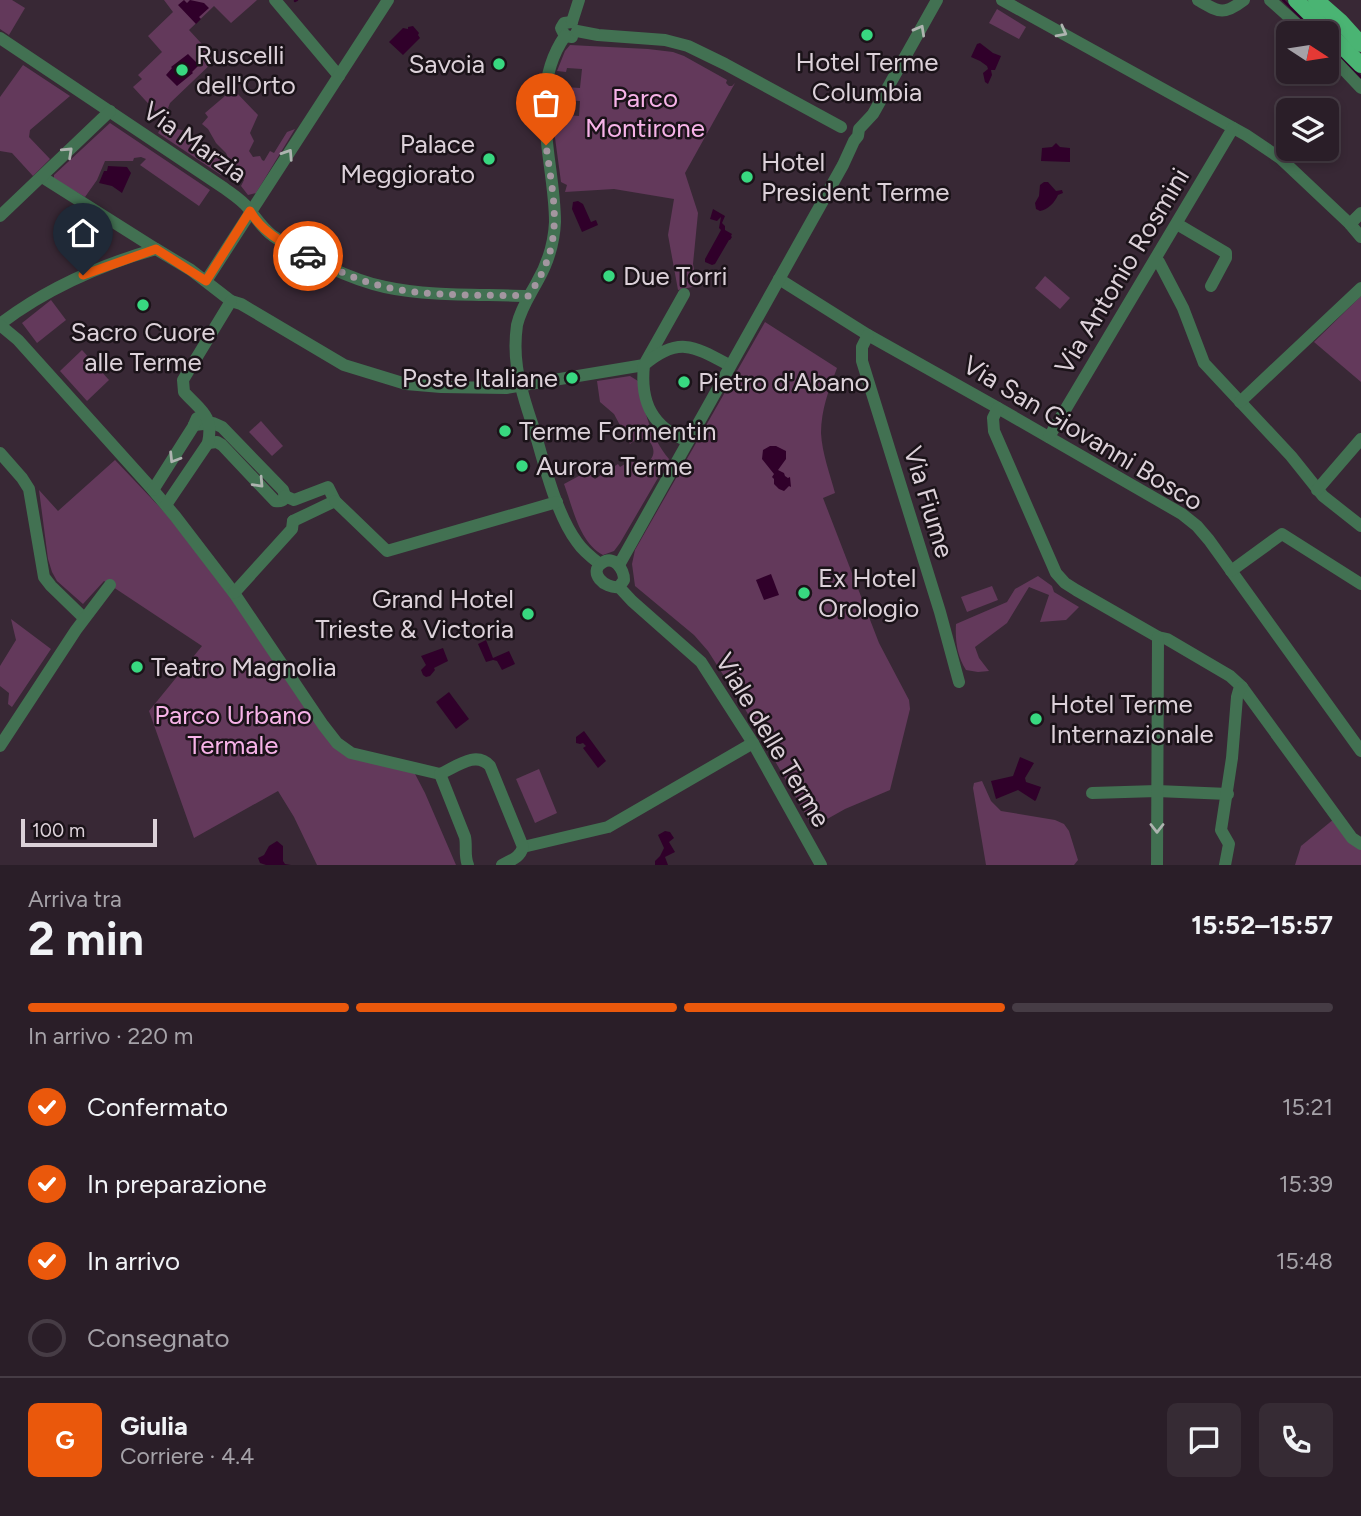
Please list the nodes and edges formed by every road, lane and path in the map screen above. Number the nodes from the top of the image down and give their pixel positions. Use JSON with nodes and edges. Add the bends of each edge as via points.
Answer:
{"nodes":[{"id":1,"x":275,"y":0,"type":"edge"},
{"id":2,"x":388,"y":0,"type":"edge"},
{"id":3,"x":579,"y":0,"type":"edge"},
{"id":4,"x":937,"y":0,"type":"edge"},
{"id":5,"x":1002,"y":0,"type":"edge"},
{"id":6,"x":1198,"y":0,"type":"edge"},
{"id":7,"x":1244,"y":0,"type":"edge"},
{"id":8,"x":1270,"y":0,"type":"edge"},
{"id":9,"x":1296,"y":0,"type":"edge"},
{"id":10,"x":1316,"y":0,"type":"edge"},
{"id":11,"x":1294,"y":21,"type":"edge"},
{"id":12,"x":571,"y":30,"type":"junction"},
{"id":13,"x":0,"y":38,"type":"edge"},
{"id":14,"x":1361,"y":44,"type":"edge"},
{"id":15,"x":1339,"y":65,"type":"edge"},
{"id":16,"x":1361,"y":65,"type":"edge"},
{"id":17,"x":339,"y":76,"type":"junction"},
{"id":18,"x":1361,"y":88,"type":"edge"},
{"id":19,"x":110,"y":111,"type":"junction"},
{"id":20,"x":1233,"y":128,"type":"junction"},
{"id":21,"x":856,"y":135,"type":"junction"},
{"id":22,"x":42,"y":177,"type":"junction"},
{"id":23,"x":250,"y":211,"type":"junction"},
{"id":24,"x":1361,"y":213,"type":"edge"},
{"id":25,"x":0,"y":216,"type":"edge"},
{"id":26,"x":1350,"y":223,"type":"junction"},
{"id":27,"x":1177,"y":224,"type":"junction"},
{"id":28,"x":1361,"y":236,"type":"edge"},
{"id":29,"x":156,"y":249,"type":"junction"},
{"id":30,"x":1156,"y":260,"type":"junction"},
{"id":31,"x":779,"y":279,"type":"junction"},
{"id":32,"x":206,"y":281,"type":"junction"},
{"id":33,"x":1210,"y":285,"type":"dead end"},
{"id":34,"x":1361,"y":288,"type":"edge"},
{"id":35,"x":684,"y":294,"type":"dead end"},
{"id":36,"x":528,"y":296,"type":"junction"},
{"id":37,"x":231,"y":301,"type":"junction"},
{"id":38,"x":0,"y":325,"type":"edge"},
{"id":39,"x":868,"y":335,"type":"junction"},
{"id":40,"x":644,"y":365,"type":"junction"},
{"id":41,"x":729,"y":365,"type":"junction"},
{"id":42,"x":521,"y":386,"type":"junction"},
{"id":43,"x":1240,"y":402,"type":"junction"},
{"id":44,"x":196,"y":404,"type":"junction"},
{"id":45,"x":998,"y":408,"type":"junction"},
{"id":46,"x":209,"y":423,"type":"junction"},
{"id":47,"x":194,"y":425,"type":"junction"},
{"id":48,"x":1049,"y":437,"type":"junction"},
{"id":49,"x":1361,"y":439,"type":"edge"},
{"id":50,"x":685,"y":440,"type":"junction"},
{"id":51,"x":208,"y":443,"type":"junction"},
{"id":52,"x":0,"y":453,"type":"edge"},
{"id":53,"x":153,"y":490,"type":"junction"},
{"id":54,"x":1317,"y":490,"type":"junction"},
{"id":55,"x":280,"y":498,"type":"junction"},
{"id":56,"x":335,"y":501,"type":"junction"},
{"id":57,"x":557,"y":502,"type":"junction"},
{"id":58,"x":166,"y":505,"type":"junction"},
{"id":59,"x":293,"y":521,"type":"junction"},
{"id":60,"x":1361,"y":526,"type":"edge"},
{"id":61,"x":600,"y":564,"type":"junction"},
{"id":62,"x":617,"y":564,"type":"junction"},
{"id":63,"x":1231,"y":570,"type":"junction"},
{"id":64,"x":1361,"y":584,"type":"edge"},
{"id":65,"x":110,"y":585,"type":"dead end"},
{"id":66,"x":619,"y":587,"type":"junction"},
{"id":67,"x":234,"y":593,"type":"junction"},
{"id":68,"x":84,"y":618,"type":"junction"},
{"id":69,"x":1158,"y":637,"type":"junction"},
{"id":70,"x":959,"y":682,"type":"dead end"},
{"id":71,"x":1242,"y":687,"type":"junction"},
{"id":72,"x":753,"y":743,"type":"junction"},
{"id":73,"x":0,"y":746,"type":"edge"},
{"id":74,"x":1361,"y":751,"type":"edge"},
{"id":75,"x":440,"y":774,"type":"junction"},
{"id":76,"x":1157,"y":791,"type":"junction"},
{"id":77,"x":1092,"y":793,"type":"dead end"},
{"id":78,"x":1228,"y":794,"type":"junction"},
{"id":79,"x":1361,"y":844,"type":"edge"},
{"id":80,"x":523,"y":847,"type":"junction"},
{"id":81,"x":467,"y":865,"type":"edge"},
{"id":82,"x":502,"y":865,"type":"edge"},
{"id":83,"x":821,"y":865,"type":"edge"},
{"id":84,"x":1157,"y":865,"type":"edge"},
{"id":85,"x":1225,"y":865,"type":"edge"}],
"edges":[{"from":1,"to":17,"type":"street"},
{"from":2,"to":17,"type":"street"},
{"from":3,"to":12,"type":"street"},
{"from":21,"to":4,"type":"street","one_way":true,"via":[[873,114]]},
{"from":5,"to":20,"type":"street","one_way":true},
{"from":6,"to":7,"type":"street","via":[[1223,12]]},
{"from":8,"to":11,"type":"street"},
{"from":9,"to":16,"type":"main road"},
{"from":10,"to":14,"type":"main road"},
{"from":12,"to":21,"type":"street","via":[[688,46],[841,127],[841,138],[847,142]]},
{"from":12,"to":36,"type":"street","via":[[552,63],[544,107],[554,239],[544,270]]},
{"from":13,"to":19,"type":"street","name":"Via Marzia"},
{"from":15,"to":18,"type":"street"},
{"from":23,"to":17,"type":"street","one_way":true},
{"from":22,"to":19,"type":"street","one_way":true},
{"from":19,"to":23,"type":"street","name":"Via Marzia","via":[[224,188]]},
{"from":20,"to":26,"type":"street","via":[[1280,158]]},
{"from":20,"to":27,"type":"street","name":"Via Antonio Rosmini"},
{"from":21,"to":31,"type":"street"},
{"from":22,"to":25,"type":"street"},
{"from":22,"to":29,"type":"street"},
{"from":23,"to":32,"type":"street"},
{"from":23,"to":36,"type":"street","name":"Via Marzia","via":[[276,238],[374,284],[407,291]]},
{"from":24,"to":26,"type":"street"},
{"from":26,"to":28,"type":"street"},
{"from":27,"to":30,"type":"street","name":"Via Antonio Rosmini"},
{"from":27,"to":33,"type":"street","via":[[1226,253]]},
{"from":29,"to":32,"type":"street"},
{"from":29,"to":38,"type":"street","via":[[60,285]]},
{"from":30,"to":43,"type":"street","via":[[1183,308],[1204,363]]},
{"from":30,"to":48,"type":"street","name":"Via Antonio Rosmini"},
{"from":31,"to":39,"type":"street","name":"Via San Giovanni Bosco"},
{"from":31,"to":41,"type":"street"},
{"from":32,"to":37,"type":"street"},
{"from":34,"to":43,"type":"street"},
{"from":35,"to":40,"type":"street"},
{"from":36,"to":42,"type":"street","via":[[515,344]]},
{"from":37,"to":42,"type":"street","via":[[344,365],[389,380],[441,387]]},
{"from":37,"to":44,"type":"street","via":[[183,380],[184,392]]},
{"from":38,"to":53,"type":"street"},
{"from":39,"to":45,"type":"street","name":"Via San Giovanni Bosco"},
{"from":39,"to":70,"type":"street","name":"Via Fiume","via":[[862,361]]},
{"from":40,"to":41,"type":"street","via":[[662,351],[688,346]]},
{"from":40,"to":42,"type":"street"},
{"from":40,"to":50,"type":"street","via":[[646,398],[654,419]]},
{"from":41,"to":50,"type":"street"},
{"from":42,"to":57,"type":"street"},
{"from":43,"to":54,"type":"street"},
{"from":44,"to":46,"type":"street"},
{"from":44,"to":47,"type":"street"},
{"from":45,"to":48,"type":"street","name":"Via San Giovanni Bosco"},
{"from":45,"to":69,"type":"street","via":[[994,431],[1056,573],[1076,590]]},
{"from":46,"to":47,"type":"street"},
{"from":46,"to":51,"type":"street"},
{"from":46,"to":55,"type":"street","via":[[226,430],[283,490]]},
{"from":47,"to":53,"type":"street","one_way":true},
{"from":48,"to":63,"type":"street","name":"Via San Giovanni Bosco","via":[[1182,514]]},
{"from":49,"to":54,"type":"street"},
{"from":50,"to":62,"type":"street","via":[[677,463]]},
{"from":51,"to":55,"type":"street","one_way":true,"via":[[222,444]]},
{"from":51,"to":58,"type":"street"},
{"from":52,"to":68,"type":"street","via":[[29,489],[44,577]]},
{"from":53,"to":58,"type":"street"},
{"from":54,"to":60,"type":"street"},
{"from":55,"to":56,"type":"street","via":[[294,500],[328,487]]},
{"from":55,"to":59,"type":"street"},
{"from":56,"to":57,"type":"street","via":[[387,551]]},
{"from":56,"to":59,"type":"street"},
{"from":57,"to":61,"type":"street","via":[[577,542]]},
{"from":58,"to":67,"type":"street"},
{"from":59,"to":67,"type":"street","via":[[292,529]]},
{"from":61,"to":62,"type":"street"},
{"from":61,"to":66,"type":"street","name":"Viale delle Terme","via":[[600,580],[611,588]]},
{"from":62,"to":66,"type":"street","via":[[624,572]]},
{"from":63,"to":64,"type":"street","via":[[1282,534]]},
{"from":63,"to":74,"type":"street","name":"Via San Giovanni Bosco"},
{"from":65,"to":68,"type":"street"},
{"from":66,"to":72,"type":"street","name":"Viale delle Terme","via":[[701,662]]},
{"from":67,"to":75,"type":"street","via":[[337,744],[351,753]]},
{"from":68,"to":73,"type":"street"},
{"from":69,"to":71,"type":"street","via":[[1218,668]]},
{"from":69,"to":76,"type":"street"},
{"from":71,"to":78,"type":"street","via":[[1237,697]]},
{"from":71,"to":79,"type":"street","via":[[1352,838]]},
{"from":72,"to":80,"type":"street","via":[[608,827]]},
{"from":72,"to":83,"type":"street","name":"Viale delle Terme"},
{"from":75,"to":80,"type":"street","via":[[475,759],[488,763]]},
{"from":75,"to":81,"type":"street","via":[[465,837]]},
{"from":76,"to":77,"type":"street"},
{"from":76,"to":78,"type":"street"},
{"from":76,"to":84,"type":"street","one_way":true},
{"from":78,"to":85,"type":"street","via":[[1221,830],[1229,844]]},
{"from":80,"to":82,"type":"street","via":[[521,854]]}]}
